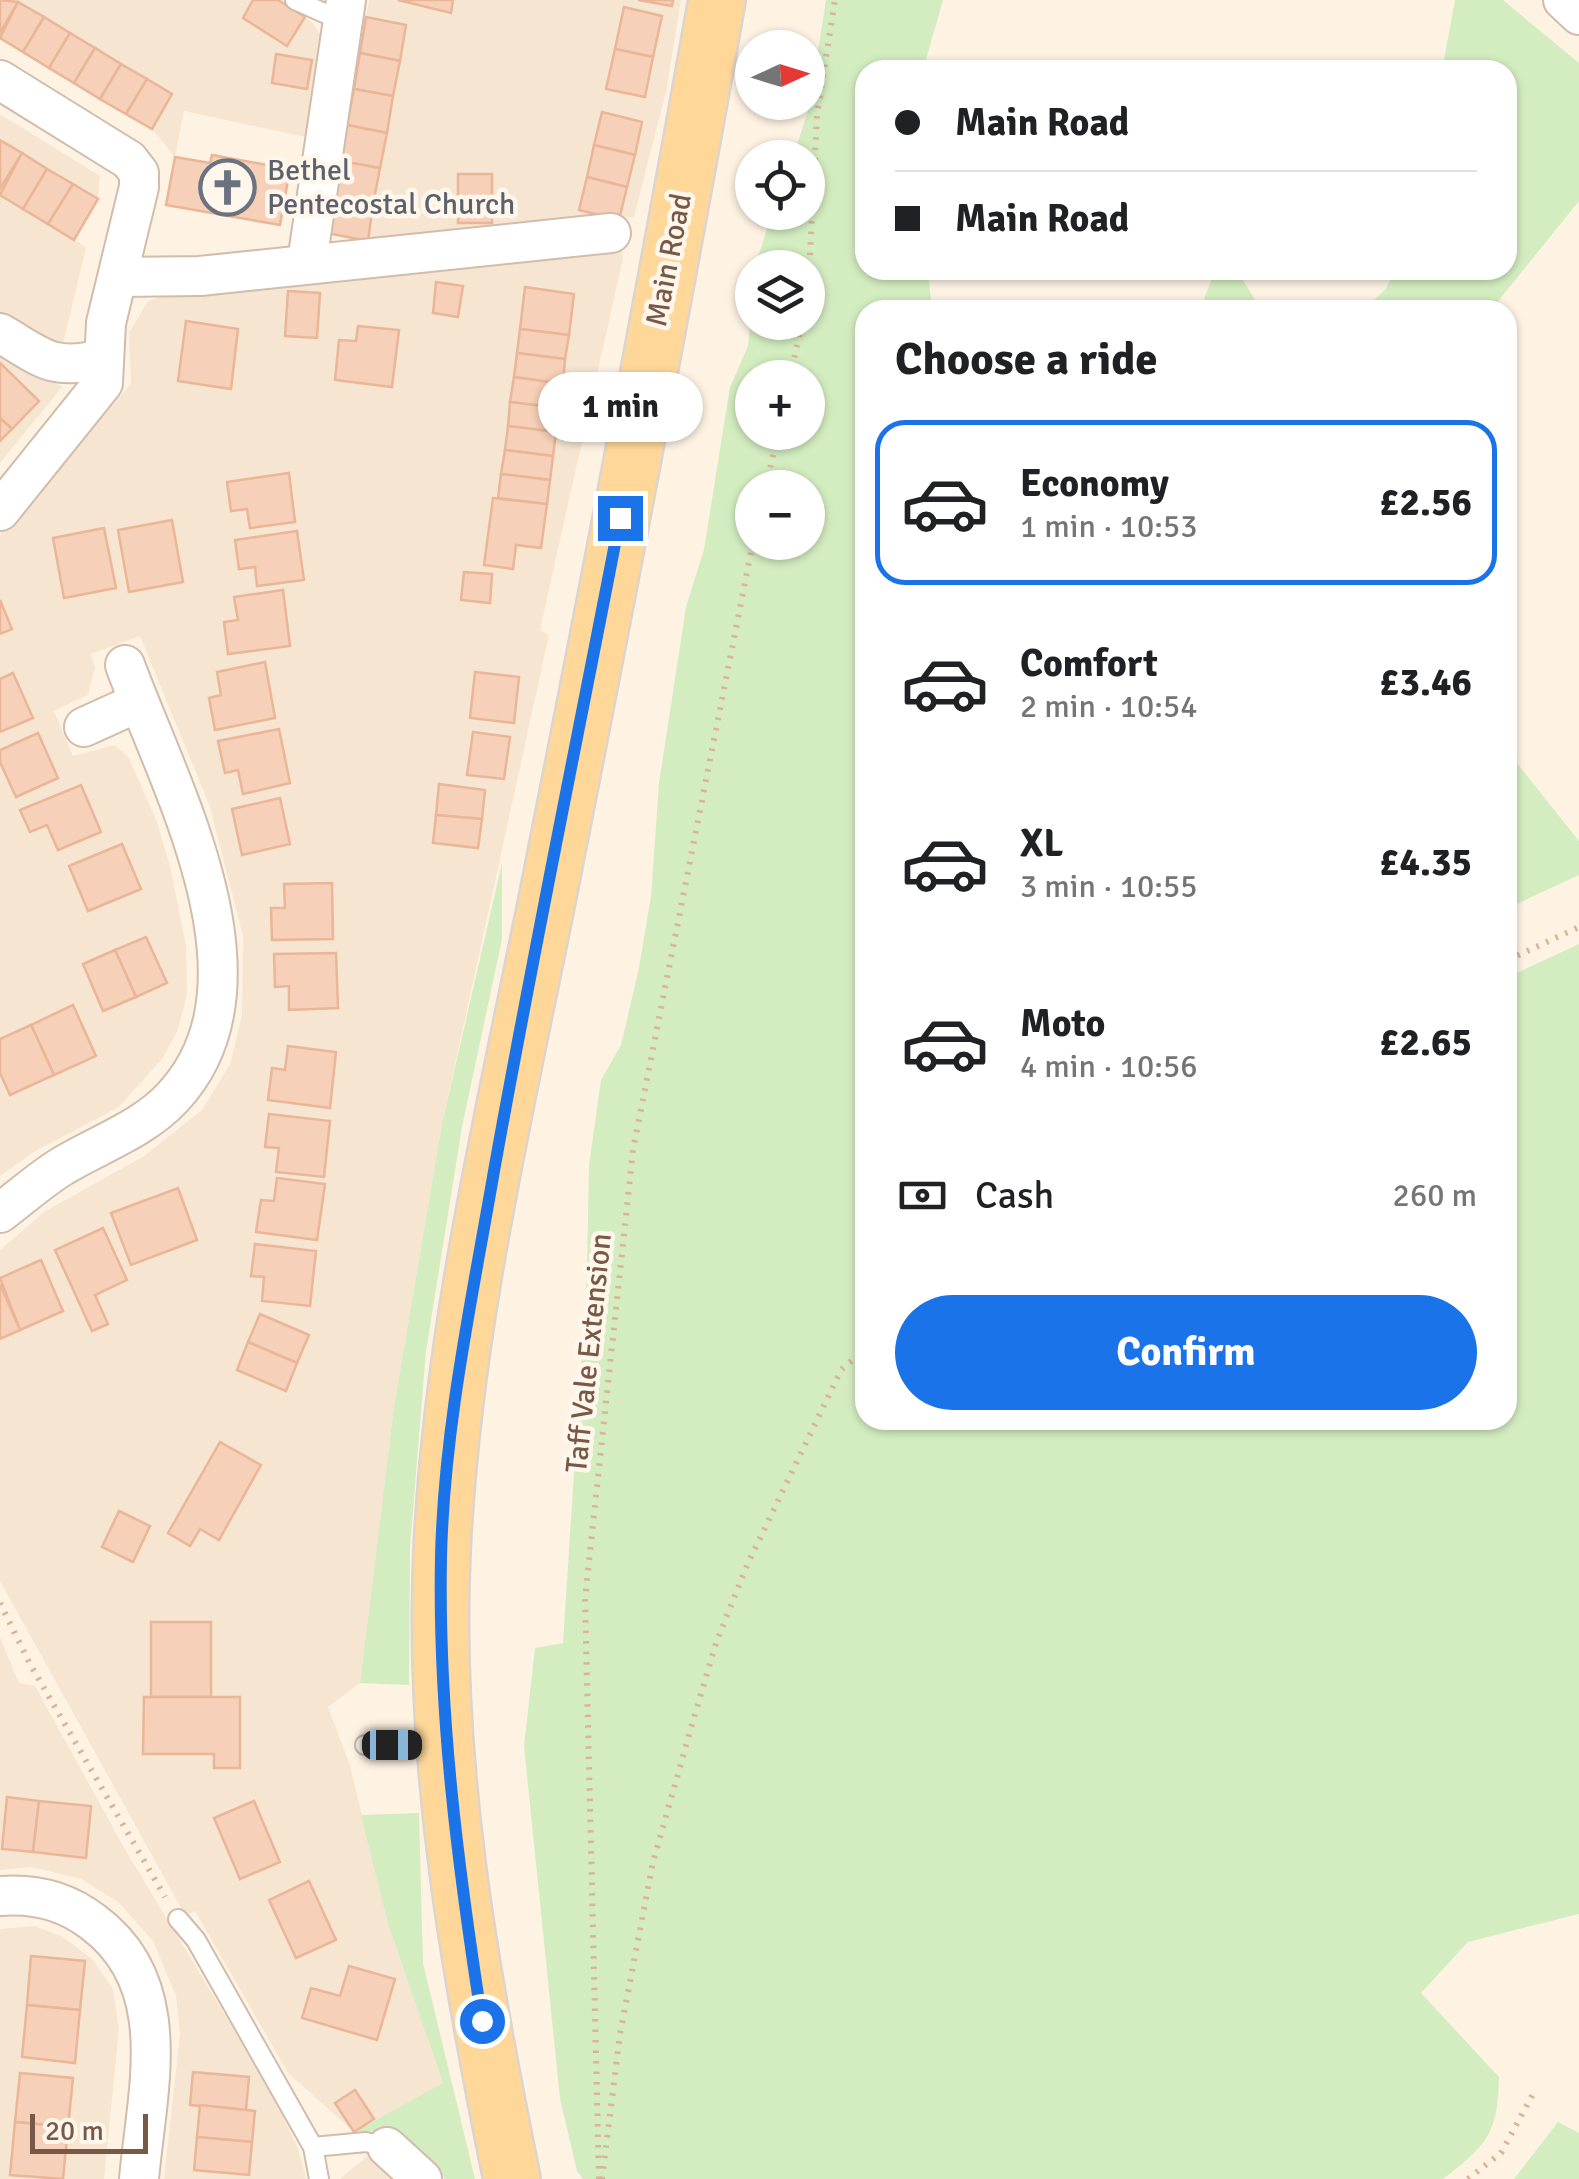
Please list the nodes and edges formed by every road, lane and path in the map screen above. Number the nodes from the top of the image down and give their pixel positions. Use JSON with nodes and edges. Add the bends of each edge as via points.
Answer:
{"nodes":[{"id":1,"x":295,"y":0,"type":"edge"},
{"id":2,"x":717,"y":0,"type":"edge"},
{"id":3,"x":834,"y":0,"type":"edge"},
{"id":4,"x":1563,"y":0,"type":"edge"},
{"id":5,"x":344,"y":11,"type":"edge"},
{"id":6,"x":1579,"y":15,"type":"edge"},
{"id":7,"x":0,"y":80,"type":"edge"},
{"id":8,"x":611,"y":233,"type":"dead end"},
{"id":9,"x":810,"y":250,"type":"edge"},
{"id":10,"x":307,"y":262,"type":"junction"},
{"id":11,"x":118,"y":276,"type":"junction"},
{"id":12,"x":0,"y":333,"type":"edge"},
{"id":13,"x":102,"y":359,"type":"junction"},
{"id":14,"x":0,"y":511,"type":"edge"},
{"id":15,"x":750,"y":560,"type":"edge"},
{"id":16,"x":125,"y":665,"type":"dead end"},
{"id":17,"x":138,"y":702,"type":"junction"},
{"id":18,"x":84,"y":727,"type":"dead end"},
{"id":19,"x":1579,"y":927,"type":"edge"},
{"id":20,"x":1517,"y":956,"type":"edge"},
{"id":21,"x":0,"y":1213,"type":"edge"},
{"id":22,"x":855,"y":1358,"type":"edge"},
{"id":23,"x":0,"y":1603,"type":"edge"},
{"id":24,"x":365,"y":1745,"type":"dead end"},
{"id":25,"x":447,"y":1745,"type":"junction"},
{"id":26,"x":0,"y":1896,"type":"edge"},
{"id":27,"x":178,"y":1919,"type":"joint"},
{"id":28,"x":1533,"y":2094,"type":"dead end"},
{"id":29,"x":313,"y":2147,"type":"junction"},
{"id":30,"x":388,"y":2148,"type":"joint"},
{"id":31,"x":139,"y":2179,"type":"edge"},
{"id":32,"x":319,"y":2179,"type":"edge"},
{"id":33,"x":422,"y":2179,"type":"edge"},
{"id":34,"x":512,"y":2179,"type":"edge"},
{"id":35,"x":601,"y":2179,"type":"edge"},
{"id":36,"x":1468,"y":2179,"type":"edge"}],
"edges":[{"from":1,"to":5,"type":"lane"},
{"from":2,"to":25,"type":"main road","name":"Main Road","via":[[450,1423],[441,1557]]},
{"from":3,"to":9,"type":"path","via":[[817,115]]},
{"from":4,"to":6,"type":"street"},
{"from":5,"to":10,"type":"street"},
{"from":7,"to":11,"type":"street","via":[[129,160],[139,173]]},
{"from":8,"to":10,"type":"street"},
{"from":10,"to":11,"type":"street","via":[[200,276]]},
{"from":11,"to":13,"type":"street"},
{"from":12,"to":13,"type":"street","via":[[52,363]]},
{"from":13,"to":14,"type":"street","via":[[94,398]]},
{"from":15,"to":35,"type":"path","name":"Taff Vale Extension","via":[[633,1150],[585,1600]]},
{"from":16,"to":17,"type":"street"},
{"from":17,"to":18,"type":"street"},
{"from":17,"to":21,"type":"street","via":[[196,851],[218,964],[214,1013],[200,1058],[172,1098]]},
{"from":19,"to":20,"type":"path"},
{"from":22,"to":35,"type":"path","via":[[841,1370],[716,1642],[653,1862]]},
{"from":23,"to":27,"type":"path"},
{"from":24,"to":25,"type":"lane"},
{"from":25,"to":34,"type":"main road","name":"Main Road","via":[[458,1869]]},
{"from":26,"to":31,"type":"street","via":[[23,1894],[72,1906],[107,1932],[136,1967],[150,2004],[152,2040]]},
{"from":27,"to":29,"type":"lane"},
{"from":28,"to":36,"type":"path","via":[[1501,2153]]},
{"from":29,"to":30,"type":"lane","via":[[366,2142]]},
{"from":29,"to":32,"type":"lane"},
{"from":30,"to":33,"type":"street"}]}
